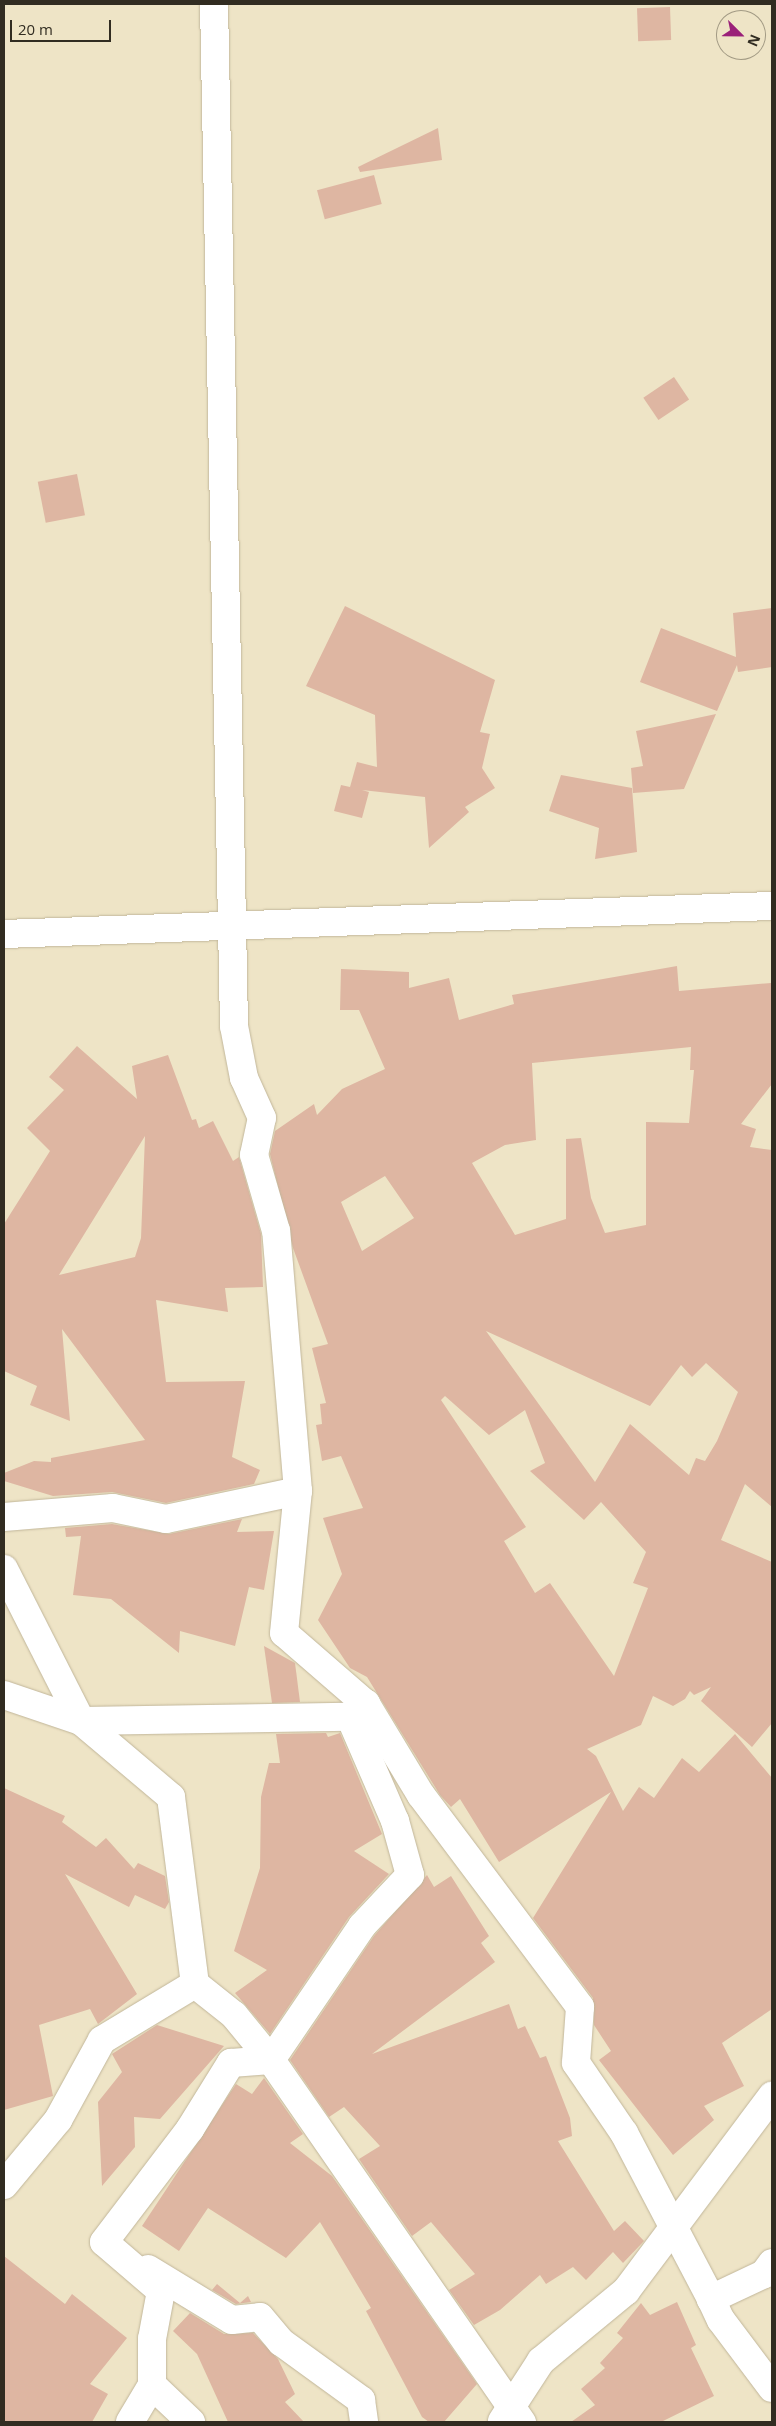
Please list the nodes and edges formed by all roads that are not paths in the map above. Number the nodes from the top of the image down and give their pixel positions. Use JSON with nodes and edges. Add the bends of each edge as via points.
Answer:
{"nodes":[{"id":1,"x":214,"y":4,"type":"edge"},
{"id":2,"x":772,"y":906,"type":"edge"},
{"id":3,"x":231,"y":924,"type":"junction"},
{"id":4,"x":4,"y":934,"type":"edge"},
{"id":5,"x":298,"y":1491,"type":"junction"},
{"id":6,"x":4,"y":1517,"type":"edge"},
{"id":7,"x":4,"y":1569,"type":"edge"},
{"id":8,"x":4,"y":1695,"type":"edge"},
{"id":9,"x":358,"y":1710,"type":"junction"},
{"id":10,"x":81,"y":1722,"type":"junction"},
{"id":11,"x":195,"y":1984,"type":"junction"},
{"id":12,"x":271,"y":2060,"type":"junction"},
{"id":13,"x":772,"y":2096,"type":"edge"},
{"id":14,"x":4,"y":2185,"type":"edge"},
{"id":15,"x":672,"y":2225,"type":"junction"},
{"id":16,"x":104,"y":2242,"type":"junction"},
{"id":17,"x":772,"y":2263,"type":"edge"},
{"id":18,"x":711,"y":2299,"type":"junction"},
{"id":19,"x":152,"y":2385,"type":"junction"},
{"id":20,"x":772,"y":2388,"type":"edge"},
{"id":21,"x":512,"y":2418,"type":"edge"},
{"id":22,"x":130,"y":2422,"type":"edge"},
{"id":23,"x":191,"y":2422,"type":"edge"},
{"id":24,"x":364,"y":2422,"type":"edge"}],
"edges":[{"from":1,"to":3,"type":"street"},
{"from":2,"to":3,"type":"street"},
{"from":3,"to":4,"type":"street"},
{"from":3,"to":5,"type":"street","via":[[234,1026],[244,1078],[262,1118],[254,1155],[276,1231]]},
{"from":5,"to":6,"type":"street","via":[[166,1519],[113,1508]]},
{"from":5,"to":9,"type":"street","via":[[284,1633]]},
{"from":7,"to":10,"type":"street"},
{"from":8,"to":10,"type":"street"},
{"from":9,"to":10,"type":"street"},
{"from":9,"to":12,"type":"street","via":[[410,1875],[362,1926]]},
{"from":9,"to":15,"type":"street","via":[[580,2007],[576,2063],[624,2133]]},
{"from":10,"to":11,"type":"street","via":[[170,1797]]},
{"from":11,"to":12,"type":"street","via":[[234,2015]]},
{"from":11,"to":14,"type":"street","via":[[102,2040],[58,2120]]},
{"from":12,"to":16,"type":"street","via":[[231,2063],[190,2129]]},
{"from":12,"to":21,"type":"street"},
{"from":13,"to":15,"type":"street"},
{"from":15,"to":18,"type":"street"},
{"from":15,"to":21,"type":"street","via":[[626,2291],[541,2361]]},
{"from":16,"to":19,"type":"street","via":[[161,2291],[152,2339]]},
{"from":16,"to":24,"type":"street","via":[[232,2320],[260,2317],[281,2342],[361,2400]]},
{"from":17,"to":18,"type":"street","via":[[764,2274]]},
{"from":18,"to":20,"type":"street","via":[[721,2320]]},
{"from":19,"to":22,"type":"street"},
{"from":19,"to":23,"type":"street"}]}
